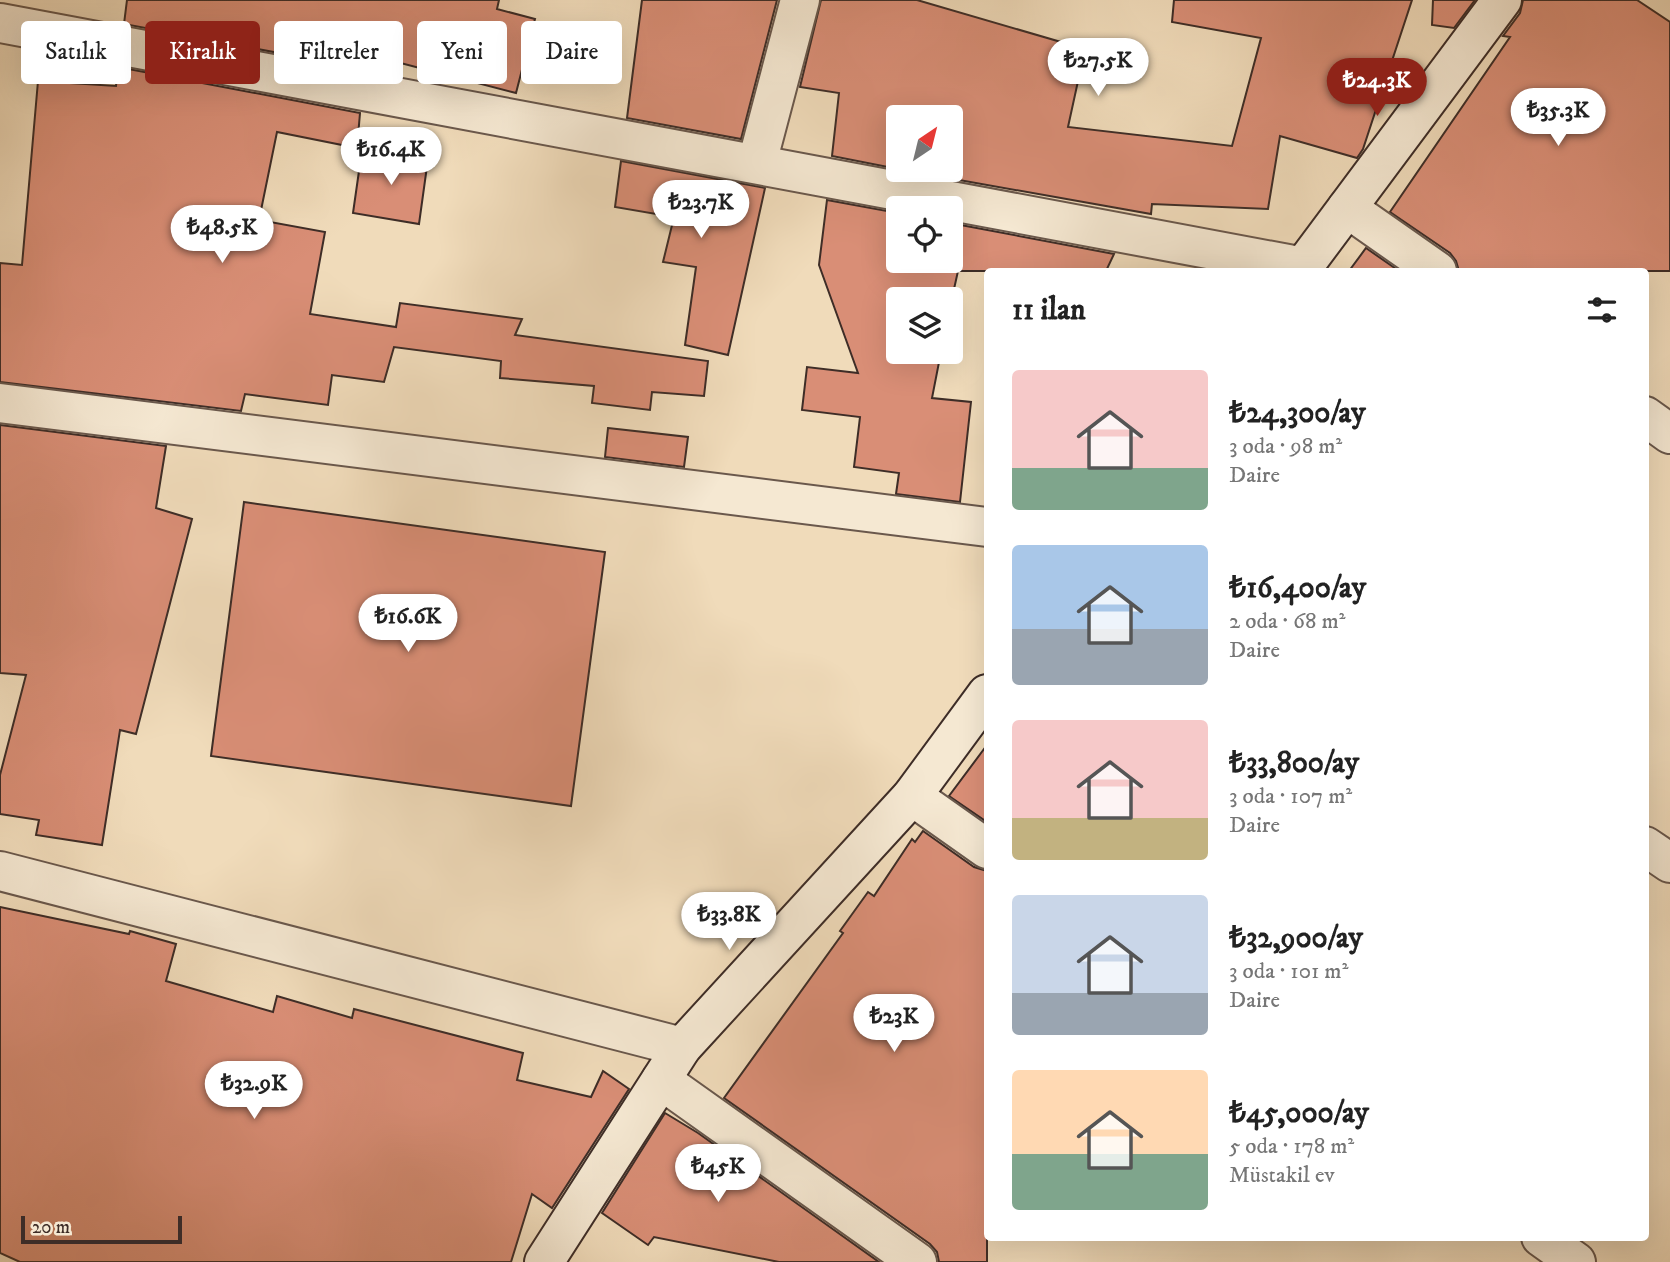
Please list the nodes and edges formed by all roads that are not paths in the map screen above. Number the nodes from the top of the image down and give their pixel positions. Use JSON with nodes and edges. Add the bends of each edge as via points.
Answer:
{"nodes":[{"id":1,"x":800,"y":0,"type":"edge"},
{"id":2,"x":1502,"y":0,"type":"edge"},
{"id":3,"x":0,"y":23,"type":"edge"},
{"id":4,"x":757,"y":163,"type":"junction"},
{"id":5,"x":1347,"y":208,"type":"junction"},
{"id":6,"x":1297,"y":268,"type":"edge"},
{"id":7,"x":1303,"y":268,"type":"edge"},
{"id":8,"x":1433,"y":268,"type":"edge"},
{"id":9,"x":0,"y":402,"type":"edge"},
{"id":10,"x":1649,"y":419,"type":"edge"},
{"id":11,"x":1670,"y":433,"type":"edge"},
{"id":12,"x":984,"y":527,"type":"edge"},
{"id":13,"x":984,"y":698,"type":"edge"},
{"id":14,"x":912,"y":796,"type":"junction"},
{"id":15,"x":984,"y":847,"type":"edge"},
{"id":16,"x":1649,"y":849,"type":"edge"},
{"id":17,"x":1670,"y":863,"type":"edge"},
{"id":18,"x":0,"y":871,"type":"edge"},
{"id":19,"x":682,"y":1047,"type":"junction"},
{"id":20,"x":661,"y":1080,"type":"junction"},
{"id":21,"x":1547,"y":1241,"type":"edge"},
{"id":22,"x":544,"y":1262,"type":"edge"},
{"id":23,"x":917,"y":1262,"type":"edge"},
{"id":24,"x":1576,"y":1262,"type":"edge"}],
"edges":[{"from":1,"to":4,"type":"street"},
{"from":2,"to":5,"type":"street"},
{"from":3,"to":4,"type":"street"},
{"from":4,"to":6,"type":"street"},
{"from":5,"to":7,"type":"street"},
{"from":5,"to":8,"type":"street"},
{"from":9,"to":12,"type":"street"},
{"from":10,"to":11,"type":"street"},
{"from":13,"to":14,"type":"street"},
{"from":14,"to":15,"type":"street"},
{"from":14,"to":19,"type":"street"},
{"from":16,"to":17,"type":"street"},
{"from":18,"to":19,"type":"street"},
{"from":19,"to":20,"type":"street"},
{"from":20,"to":22,"type":"street"},
{"from":20,"to":23,"type":"street"},
{"from":21,"to":24,"type":"street"}]}
